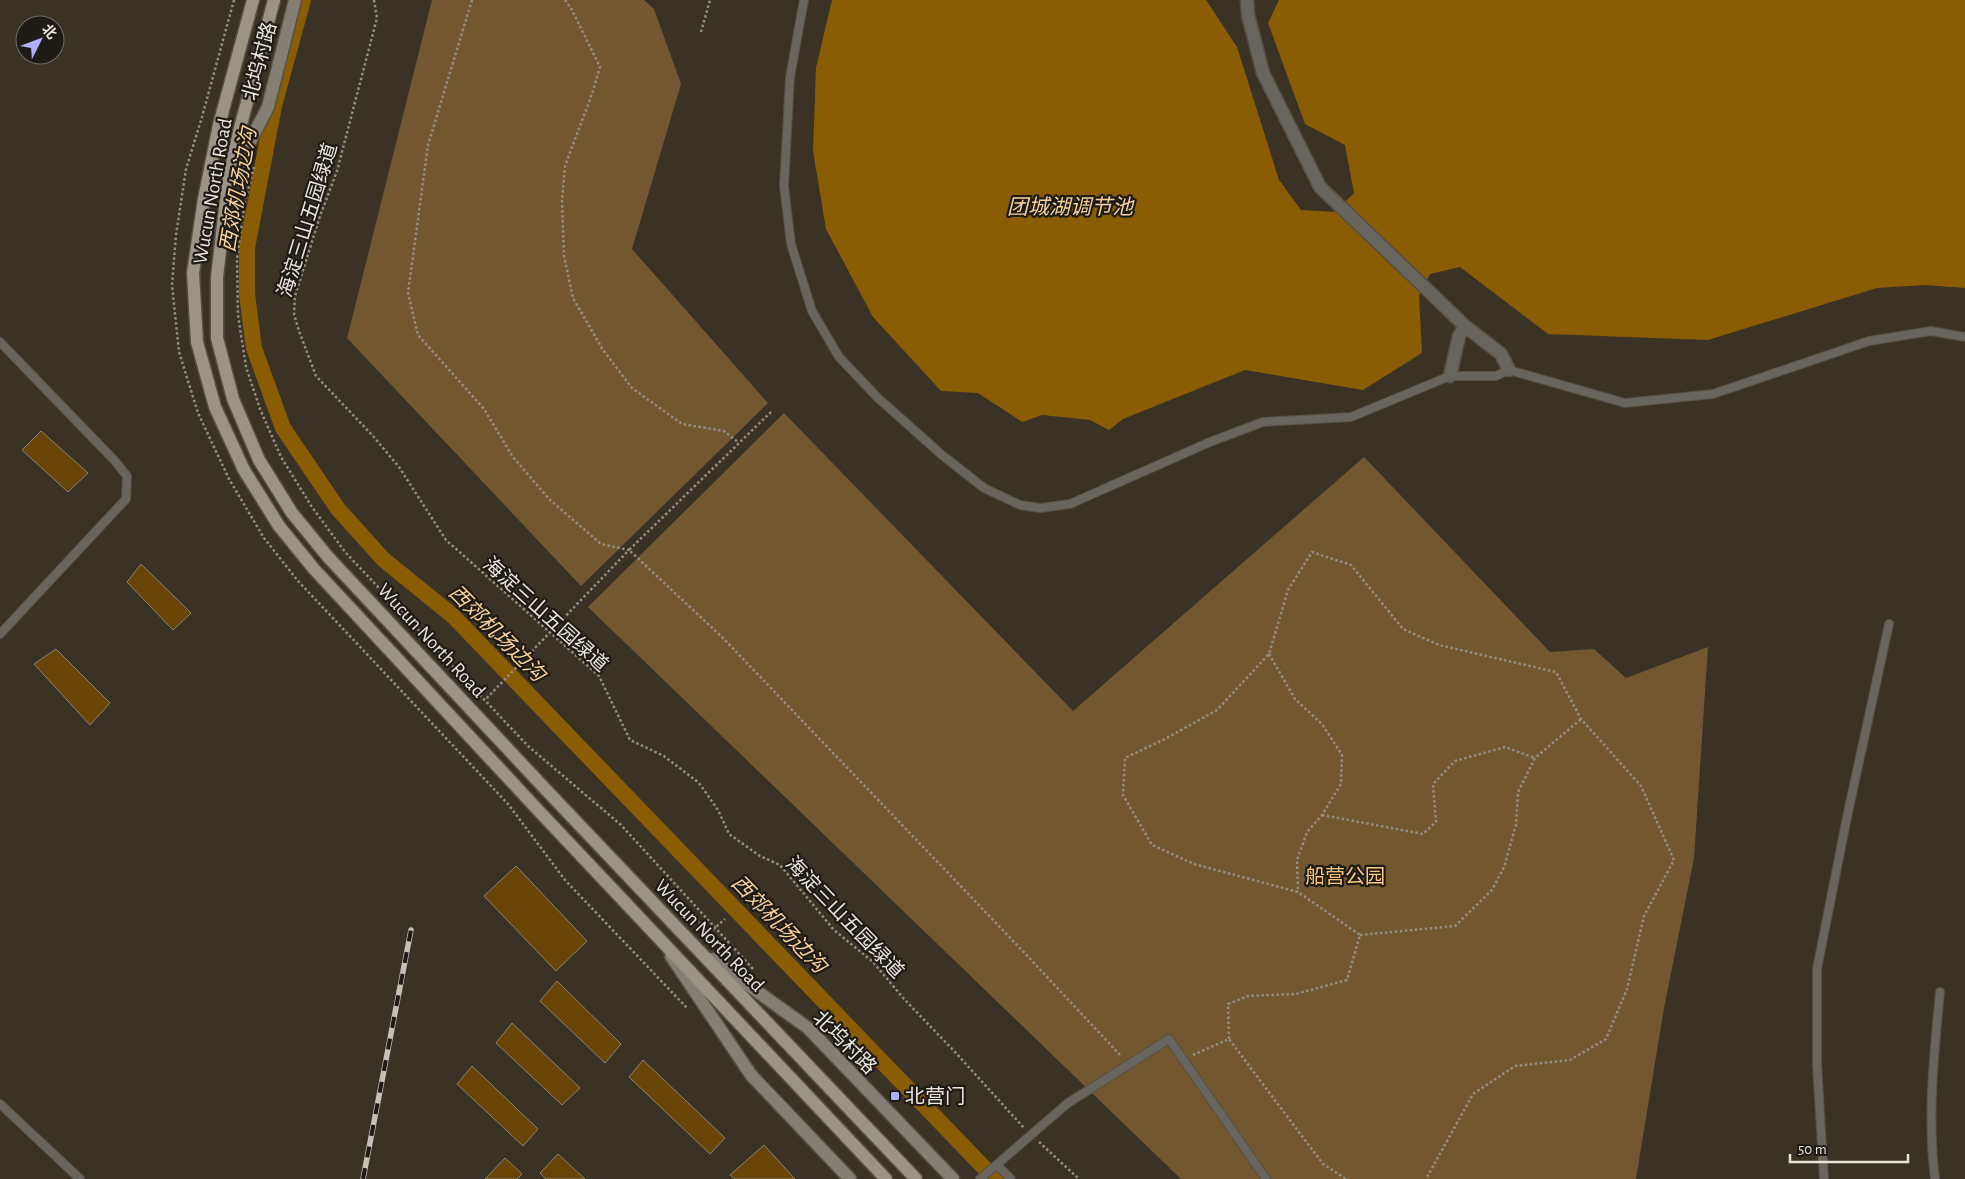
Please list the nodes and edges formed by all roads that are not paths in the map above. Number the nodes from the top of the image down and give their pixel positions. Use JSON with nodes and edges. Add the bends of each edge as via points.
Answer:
{"nodes":[{"id":1,"x":253,"y":0,"type":"edge"},
{"id":2,"x":274,"y":0,"type":"edge"},
{"id":3,"x":295,"y":0,"type":"edge"},
{"id":4,"x":804,"y":0,"type":"edge"},
{"id":5,"x":1247,"y":0,"type":"edge"},
{"id":6,"x":228,"y":183,"type":"junction"},
{"id":7,"x":1465,"y":326,"type":"junction"},
{"id":8,"x":1965,"y":337,"type":"edge"},
{"id":9,"x":0,"y":342,"type":"edge"},
{"id":10,"x":1509,"y":370,"type":"junction"},
{"id":11,"x":1450,"y":376,"type":"junction"},
{"id":12,"x":1889,"y":624,"type":"dead end"},
{"id":13,"x":0,"y":634,"type":"edge"},
{"id":14,"x":658,"y":937,"type":"junction"},
{"id":15,"x":696,"y":948,"type":"junction"},
{"id":16,"x":1940,"y":992,"type":"dead end"},
{"id":17,"x":0,"y":1104,"type":"edge"},
{"id":18,"x":995,"y":1166,"type":"junction"},
{"id":19,"x":982,"y":1177,"type":"edge"},
{"id":20,"x":80,"y":1179,"type":"edge"},
{"id":21,"x":850,"y":1179,"type":"edge"},
{"id":22,"x":886,"y":1179,"type":"edge"},
{"id":23,"x":916,"y":1179,"type":"edge"},
{"id":24,"x":953,"y":1179,"type":"edge"},
{"id":25,"x":1011,"y":1179,"type":"edge"},
{"id":26,"x":1266,"y":1179,"type":"edge"},
{"id":27,"x":1824,"y":1179,"type":"edge"},
{"id":28,"x":1935,"y":1179,"type":"edge"}],
"edges":[{"from":1,"to":14,"type":"main road","name":"Wucun North Road","via":[[219,125],[193,273],[197,342],[215,407],[244,470],[279,526],[314,569]]},
{"from":2,"to":6,"type":"main road","name":"Wucun North Road"},
{"from":3,"to":6,"type":"street","name":"北坞村路","via":[[268,107]]},
{"from":4,"to":11,"type":"lane","via":[[790,77],[784,186],[791,244],[812,311],[839,357],[878,398],[984,488],[1020,505],[1040,508],[1070,504],[1262,422],[1351,417]]},
{"from":5,"to":7,"type":"street","via":[[1264,73],[1320,187]]},
{"from":6,"to":15,"type":"main road","name":"Wucun North Road","via":[[216,277],[217,338],[233,399],[260,460],[292,513],[328,557]]},
{"from":7,"to":10,"type":"street","via":[[1502,354]]},
{"from":7,"to":11,"type":"street","via":[[1459,336]]},
{"from":8,"to":10,"type":"lane","via":[[1931,331],[1869,341],[1713,394],[1625,404]]},
{"from":9,"to":13,"type":"lane","via":[[126,476],[126,498]]},
{"from":10,"to":11,"type":"lane","via":[[1496,376]]},
{"from":12,"to":27,"type":"lane","via":[[1846,817],[1817,969],[1817,1064]]},
{"from":14,"to":21,"type":"street","via":[[752,1075]]},
{"from":14,"to":22,"type":"main road","name":"Wucun North Road"},
{"from":15,"to":23,"type":"main road","name":"Wucun North Road"},
{"from":15,"to":24,"type":"street","name":"北坞村路","via":[[808,1028]]},
{"from":16,"to":28,"type":"lane","via":[[1930,1102]]},
{"from":17,"to":20,"type":"lane"},
{"from":18,"to":19,"type":"lane"},
{"from":18,"to":25,"type":"lane"},
{"from":18,"to":26,"type":"lane","via":[[1068,1103],[1169,1039]]}]}
